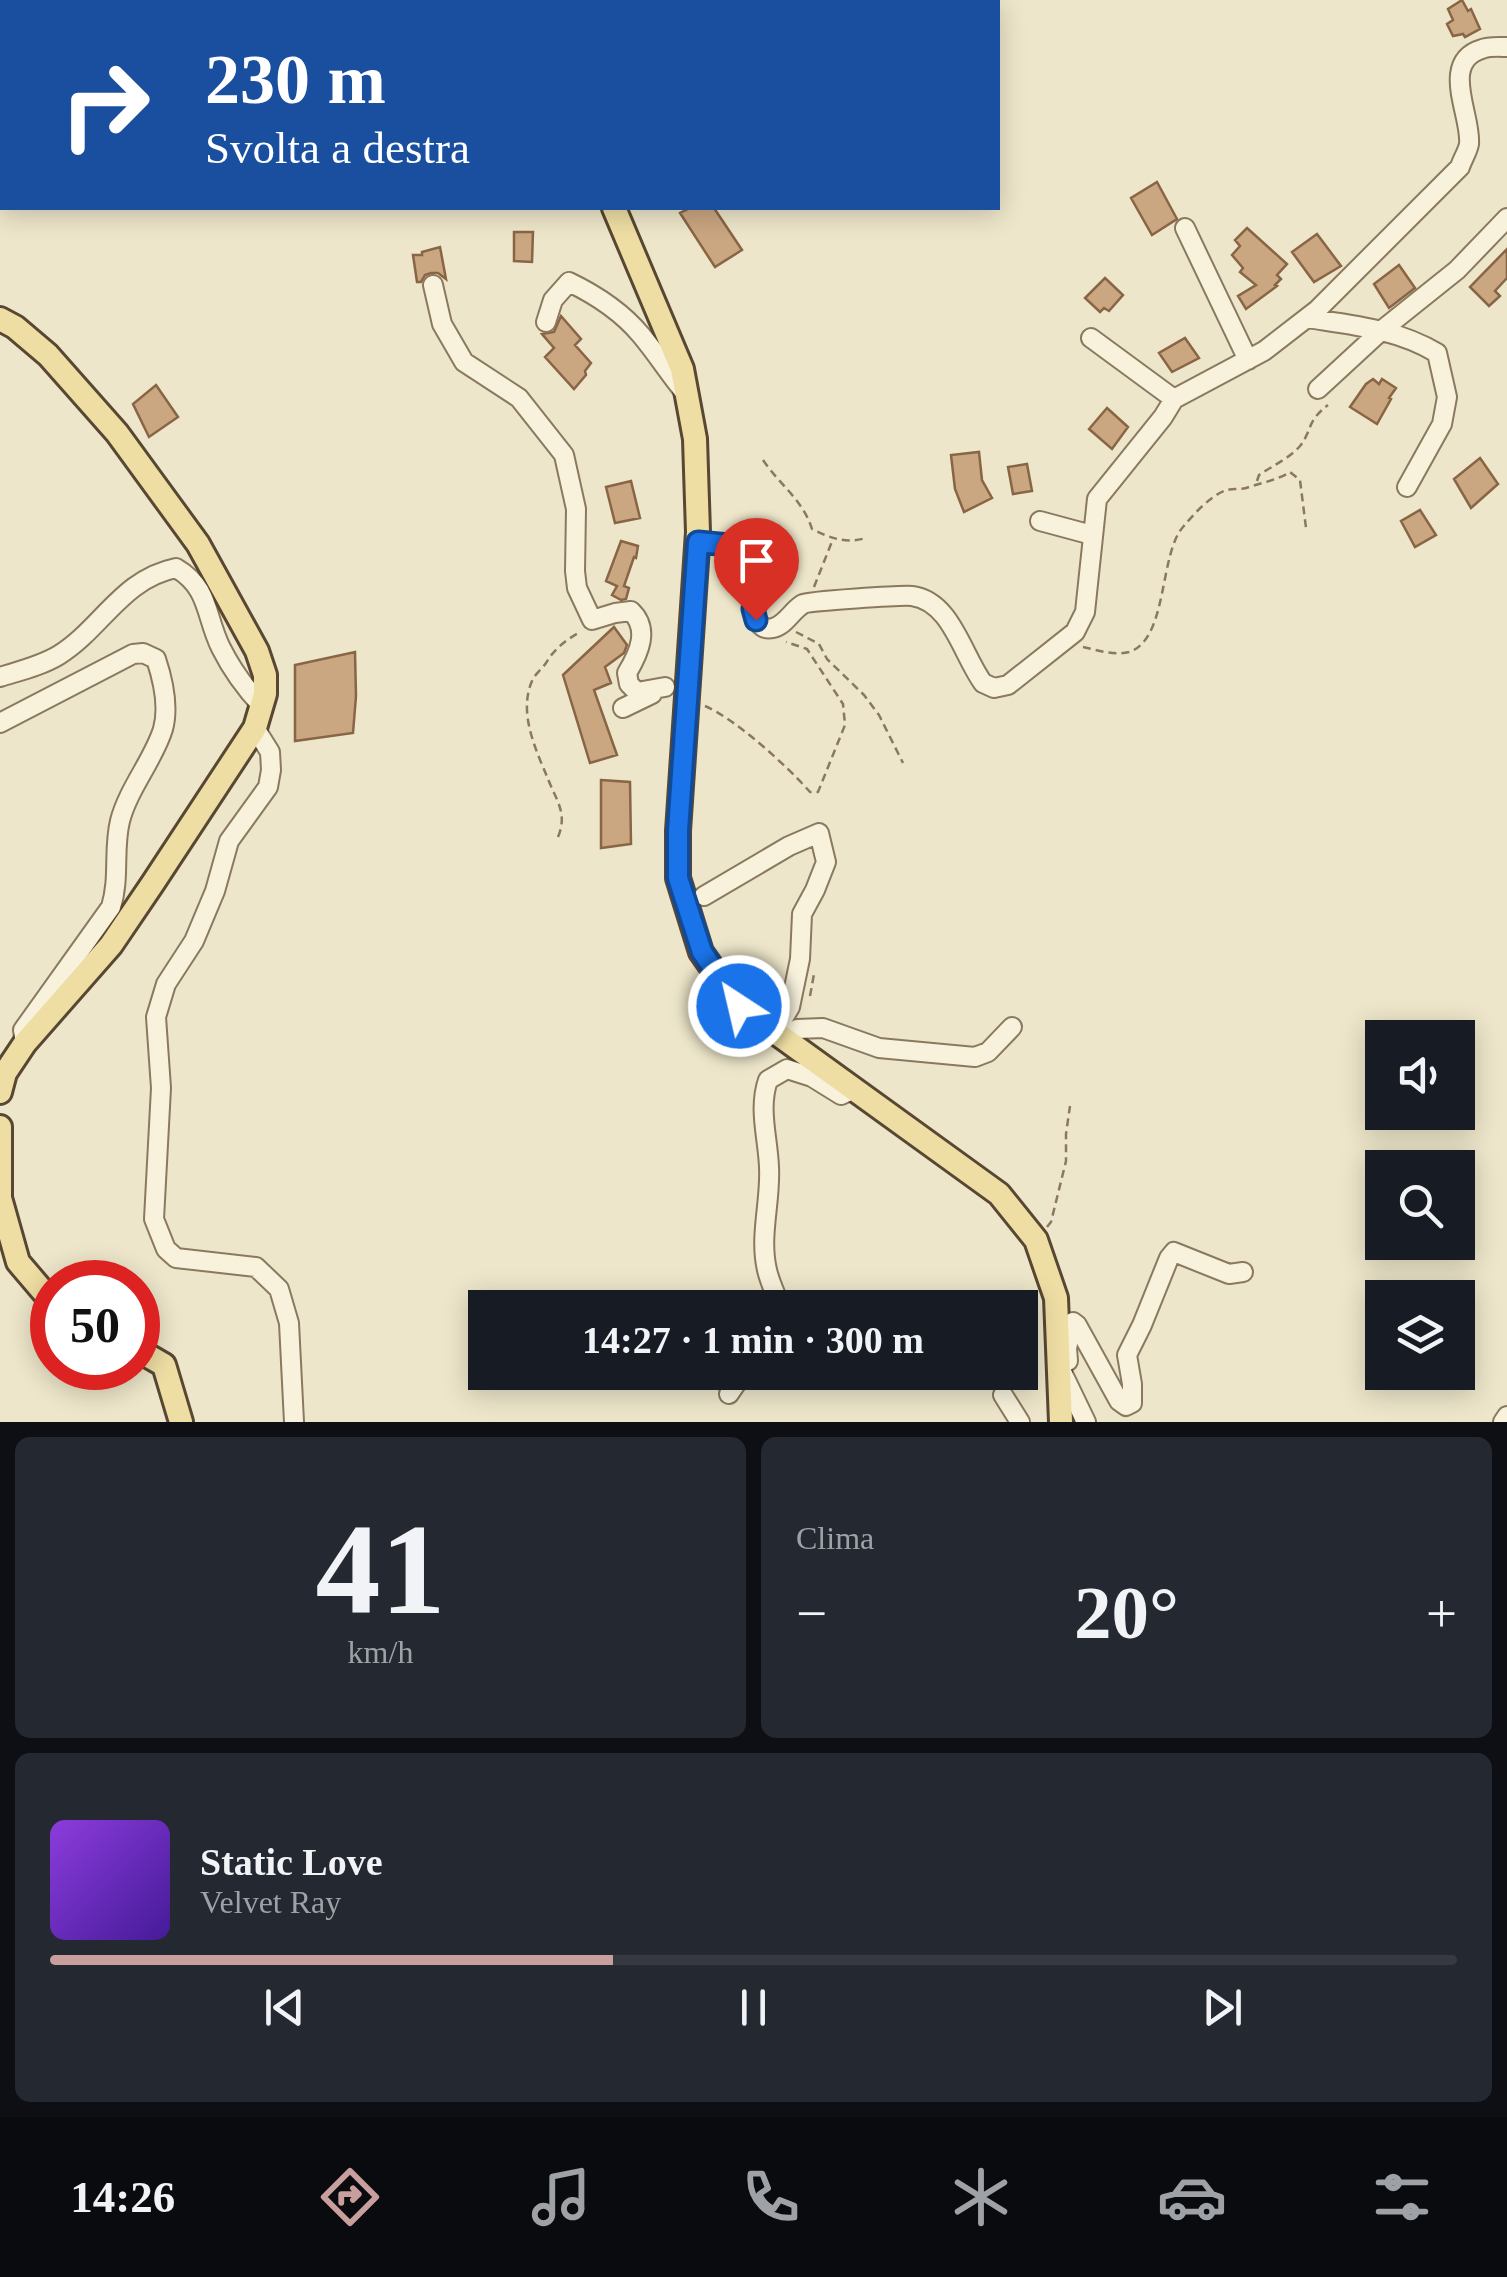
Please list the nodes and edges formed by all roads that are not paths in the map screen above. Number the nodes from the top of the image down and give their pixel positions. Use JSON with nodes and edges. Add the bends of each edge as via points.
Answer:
{"nodes":[{"id":1,"x":1507,"y":47,"type":"edge"},
{"id":2,"x":615,"y":210,"type":"edge"},
{"id":3,"x":1507,"y":218,"type":"edge"},
{"id":4,"x":1184,"y":228,"type":"dead end"},
{"id":5,"x":433,"y":284,"type":"dead end"},
{"id":6,"x":1307,"y":318,"type":"junction"},
{"id":7,"x":0,"y":319,"type":"edge"},
{"id":8,"x":546,"y":322,"type":"dead end"},
{"id":9,"x":1382,"y":330,"type":"junction"},
{"id":10,"x":1091,"y":338,"type":"dead end"},
{"id":11,"x":1248,"y":360,"type":"junction"},
{"id":12,"x":687,"y":394,"type":"junction"},
{"id":13,"x":1323,"y":397,"type":"road end"},
{"id":14,"x":1174,"y":399,"type":"junction"},
{"id":15,"x":1407,"y":487,"type":"dead end"},
{"id":16,"x":1040,"y":521,"type":"dead end"},
{"id":17,"x":1092,"y":535,"type":"junction"},
{"id":18,"x":698,"y":542,"type":"junction"},
{"id":19,"x":0,"y":677,"type":"edge"},
{"id":20,"x":666,"y":687,"type":"junction"},
{"id":21,"x":688,"y":687,"type":"junction"},
{"id":22,"x":623,"y":708,"type":"dead end"},
{"id":23,"x":258,"y":717,"type":"junction"},
{"id":24,"x":0,"y":722,"type":"edge"},
{"id":25,"x":704,"y":896,"type":"dead end"},
{"id":26,"x":1012,"y":1027,"type":"dead end"},
{"id":27,"x":786,"y":1030,"type":"junction"},
{"id":28,"x":25,"y":1043,"type":"junction"},
{"id":29,"x":854,"y":1090,"type":"junction"},
{"id":30,"x":0,"y":1092,"type":"edge"},
{"id":31,"x":0,"y":1126,"type":"edge"},
{"id":32,"x":1243,"y":1272,"type":"dead end"},
{"id":33,"x":30,"y":1276,"type":"edge"},
{"id":34,"x":774,"y":1290,"type":"edge"},
{"id":35,"x":160,"y":1363,"type":"edge"},
{"id":36,"x":1062,"y":1370,"type":"junction"},
{"id":37,"x":733,"y":1390,"type":"edge"},
{"id":38,"x":730,"y":1394,"type":"dead end"},
{"id":39,"x":1004,"y":1395,"type":"dead end"},
{"id":40,"x":182,"y":1422,"type":"edge"},
{"id":41,"x":294,"y":1422,"type":"edge"},
{"id":42,"x":1020,"y":1422,"type":"edge"},
{"id":43,"x":1062,"y":1422,"type":"edge"},
{"id":44,"x":1086,"y":1422,"type":"edge"}],
"edges":[{"from":1,"to":6,"type":"street","via":[[1481,49],[1466,60],[1458,88],[1469,144],[1460,167]]},
{"from":2,"to":12,"type":"main road"},
{"from":3,"to":9,"type":"street","via":[[1457,270]]},
{"from":4,"to":11,"type":"street"},
{"from":5,"to":20,"type":"street","via":[[442,324],[464,362],[519,398],[564,455],[576,509],[575,571],[592,620],[631,611],[640,620],[643,634],[627,672],[629,684],[636,692]]},
{"from":6,"to":9,"type":"street"},
{"from":6,"to":11,"type":"street"},
{"from":7,"to":23,"type":"main road","via":[[48,355],[94,407],[198,544],[258,651],[265,694]]},
{"from":8,"to":12,"type":"street","via":[[569,282],[590,292],[638,331]]},
{"from":9,"to":13,"type":"street"},
{"from":9,"to":15,"type":"street","via":[[1437,353],[1448,397],[1442,424]]},
{"from":10,"to":14,"type":"street"},
{"from":11,"to":14,"type":"street"},
{"from":12,"to":18,"type":"main road"},
{"from":14,"to":17,"type":"street","via":[[1097,499]]},
{"from":16,"to":17,"type":"street"},
{"from":17,"to":18,"type":"street","via":[[1085,612],[1075,632],[994,688],[976,673],[931,601],[910,596],[804,603],[768,628],[753,609],[773,576],[773,562],[759,548]]},
{"from":18,"to":21,"type":"main road"},
{"from":19,"to":23,"type":"street","via":[[59,655],[127,590],[176,568],[190,576],[208,605],[219,643]]},
{"from":20,"to":21,"type":"street"},
{"from":20,"to":22,"type":"street"},
{"from":21,"to":27,"type":"main road","via":[[678,878],[702,952],[739,1006]]},
{"from":23,"to":28,"type":"main road","via":[[111,945]]},
{"from":23,"to":41,"type":"street","via":[[270,752],[268,787],[228,841],[216,891],[166,984],[156,1017],[161,1088],[154,1219],[176,1258],[256,1267],[280,1290],[290,1323]]},
{"from":24,"to":28,"type":"street","via":[[134,654],[156,659],[162,676],[164,728],[119,824],[111,906],[23,1030]]},
{"from":25,"to":27,"type":"street","via":[[819,833],[826,862],[802,914]]},
{"from":26,"to":27,"type":"street","via":[[975,1057],[879,1048],[823,1028]]},
{"from":27,"to":29,"type":"main road"},
{"from":28,"to":30,"type":"main road","via":[[4,1073]]},
{"from":29,"to":34,"type":"street","via":[[841,1096],[786,1069],[768,1080],[764,1238]]},
{"from":29,"to":36,"type":"main road","via":[[999,1194],[1036,1240],[1056,1298]]},
{"from":31,"to":33,"type":"main road","via":[[0,1198],[18,1262]]},
{"from":32,"to":36,"type":"street","via":[[1229,1274],[1174,1252],[1168,1258],[1127,1354],[1132,1403],[1119,1401],[1073,1322]]},
{"from":35,"to":40,"type":"main road"},
{"from":36,"to":43,"type":"main road"},
{"from":36,"to":44,"type":"street"},
{"from":37,"to":38,"type":"street"},
{"from":39,"to":42,"type":"street"}]}
